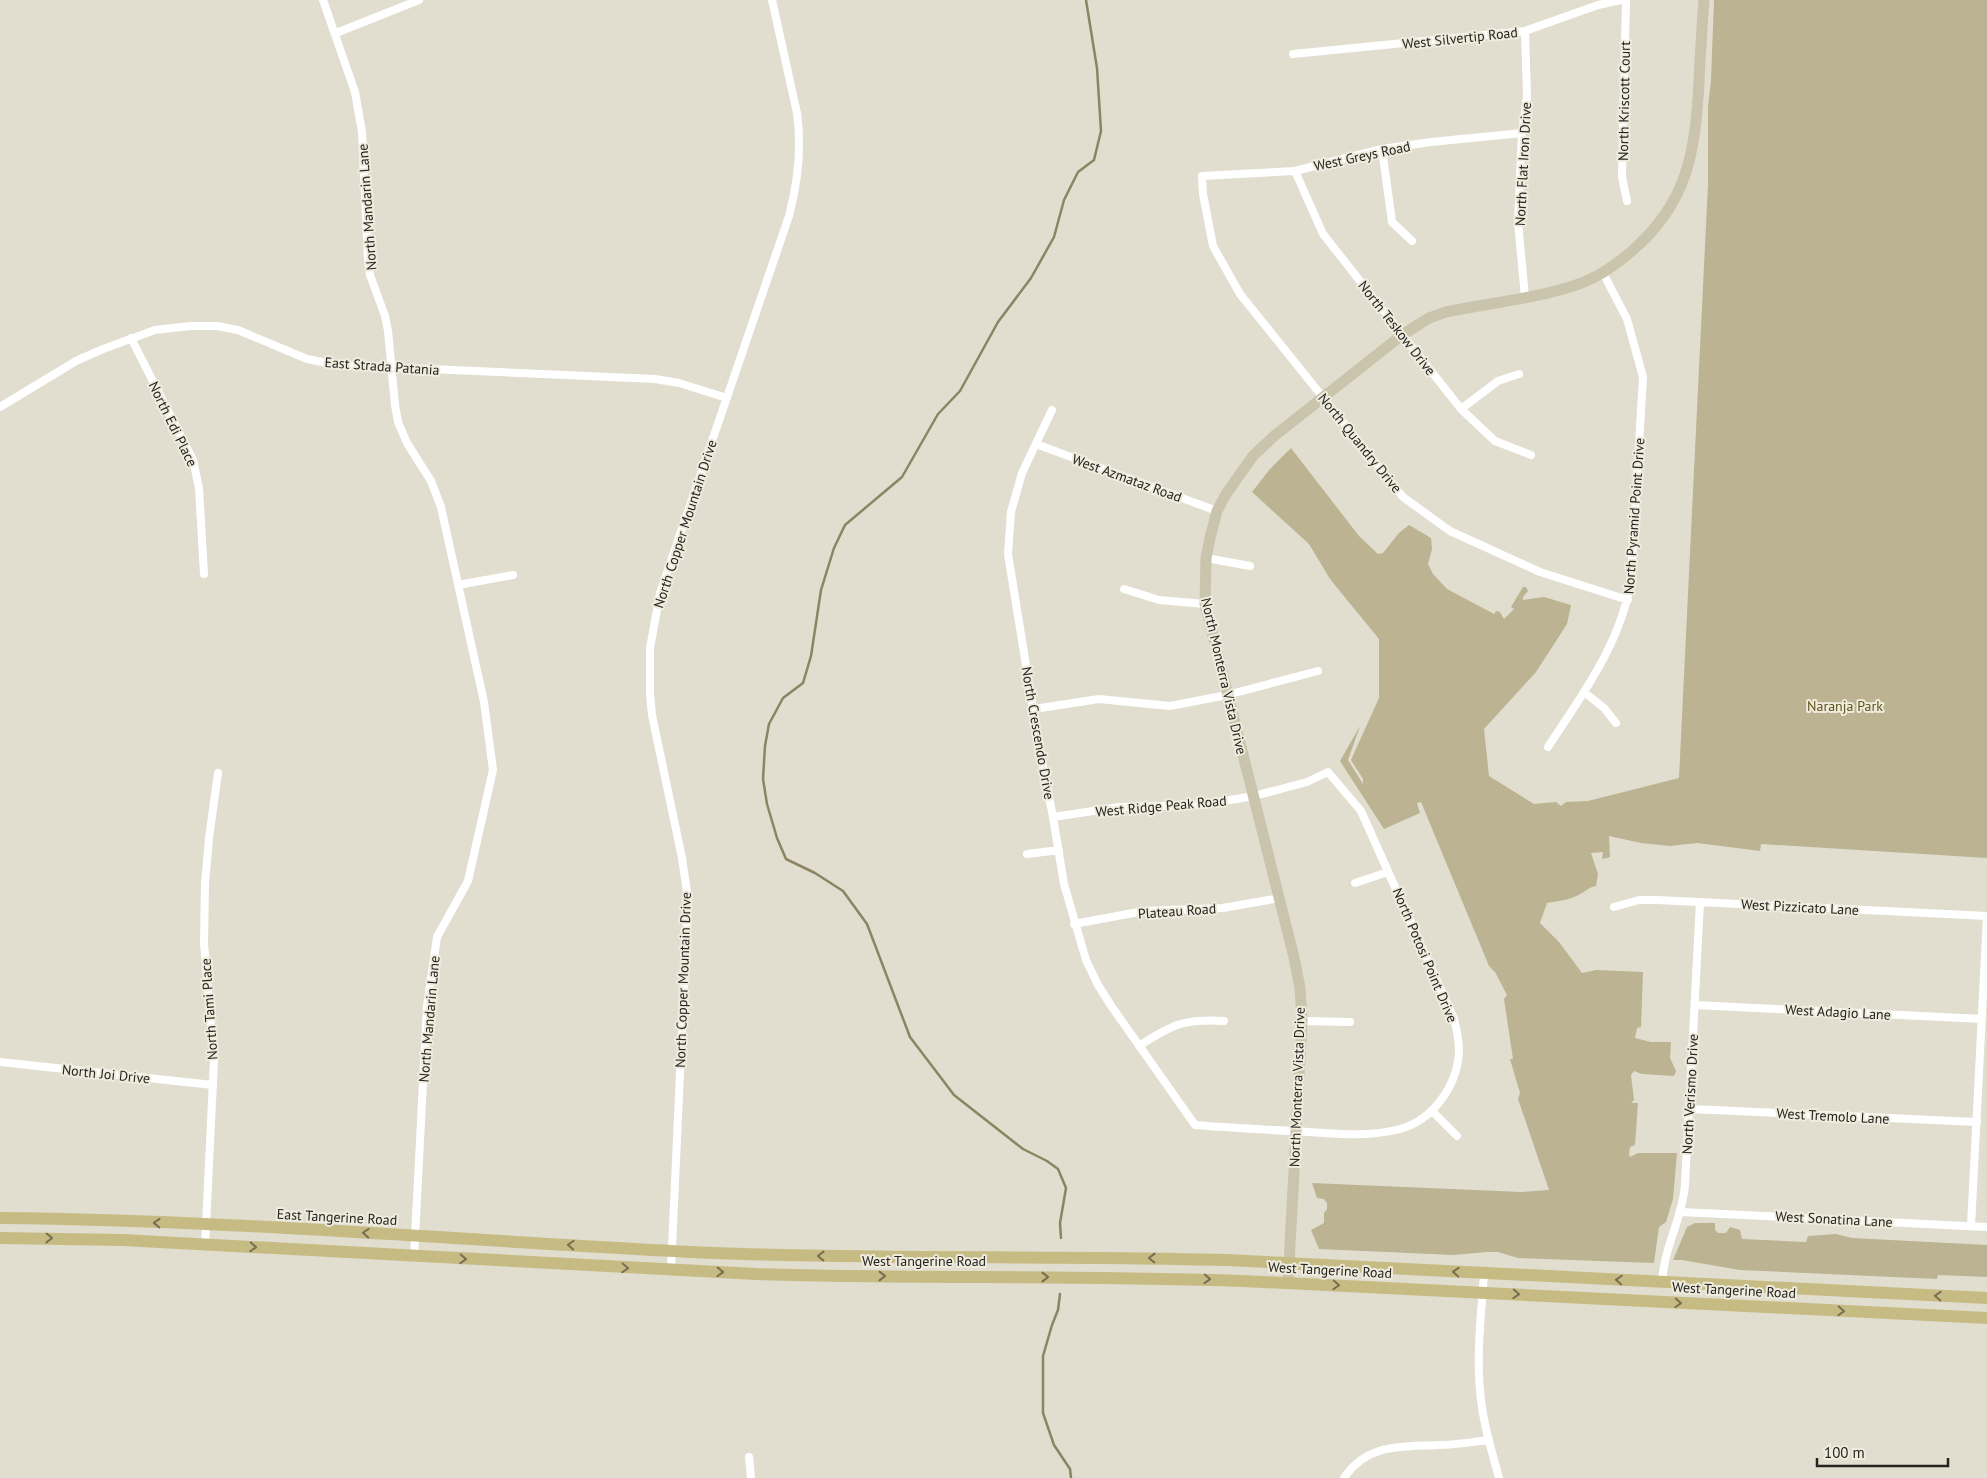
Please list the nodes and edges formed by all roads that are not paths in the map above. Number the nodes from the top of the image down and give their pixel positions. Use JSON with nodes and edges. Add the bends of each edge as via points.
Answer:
{"nodes":[{"id":1,"x":323,"y":0,"type":"edge"},
{"id":2,"x":419,"y":0,"type":"edge"},
{"id":3,"x":772,"y":0,"type":"edge"},
{"id":4,"x":1621,"y":0,"type":"edge"},
{"id":5,"x":1626,"y":0,"type":"edge"},
{"id":6,"x":1704,"y":0,"type":"edge"},
{"id":7,"x":1525,"y":31,"type":"junction"},
{"id":8,"x":336,"y":33,"type":"junction"},
{"id":9,"x":1293,"y":54,"type":"dead end"},
{"id":10,"x":1522,"y":134,"type":"junction"},
{"id":11,"x":1382,"y":149,"type":"junction"},
{"id":12,"x":1295,"y":170,"type":"junction"},
{"id":13,"x":1202,"y":176,"type":"joint"},
{"id":14,"x":1627,"y":201,"type":"dead end"},
{"id":15,"x":1412,"y":241,"type":"dead end"},
{"id":16,"x":1603,"y":273,"type":"junction"},
{"id":17,"x":1525,"y":297,"type":"junction"},
{"id":18,"x":1402,"y":335,"type":"junction"},
{"id":19,"x":131,"y":338,"type":"junction"},
{"id":20,"x":392,"y":368,"type":"junction"},
{"id":21,"x":1519,"y":374,"type":"dead end"},
{"id":22,"x":1324,"y":397,"type":"junction"},
{"id":23,"x":727,"y":398,"type":"junction"},
{"id":24,"x":0,"y":407,"type":"edge"},
{"id":25,"x":1461,"y":409,"type":"junction"},
{"id":26,"x":1052,"y":410,"type":"dead end"},
{"id":27,"x":1036,"y":444,"type":"junction"},
{"id":28,"x":1531,"y":456,"type":"dead end"},
{"id":29,"x":1217,"y":511,"type":"junction"},
{"id":30,"x":1206,"y":558,"type":"junction"},
{"id":31,"x":1250,"y":566,"type":"dead end"},
{"id":32,"x":204,"y":574,"type":"dead end"},
{"id":33,"x":513,"y":575,"type":"dead end"},
{"id":34,"x":458,"y":585,"type":"junction"},
{"id":35,"x":1124,"y":589,"type":"dead end"},
{"id":36,"x":1628,"y":600,"type":"junction"},
{"id":37,"x":1205,"y":604,"type":"junction"},
{"id":38,"x":1318,"y":671,"type":"dead end"},
{"id":39,"x":1584,"y":692,"type":"junction"},
{"id":40,"x":1227,"y":695,"type":"junction"},
{"id":41,"x":1034,"y":709,"type":"junction"},
{"id":42,"x":1616,"y":723,"type":"dead end"},
{"id":43,"x":1548,"y":747,"type":"dead end"},
{"id":44,"x":218,"y":773,"type":"dead end"},
{"id":45,"x":1254,"y":796,"type":"junction"},
{"id":46,"x":1053,"y":817,"type":"junction"},
{"id":47,"x":1059,"y":850,"type":"junction"},
{"id":48,"x":1027,"y":854,"type":"dead end"},
{"id":49,"x":1388,"y":872,"type":"junction"},
{"id":50,"x":1355,"y":883,"type":"dead end"},
{"id":51,"x":1280,"y":898,"type":"junction"},
{"id":52,"x":1700,"y":902,"type":"junction"},
{"id":53,"x":1614,"y":907,"type":"dead end"},
{"id":54,"x":1987,"y":917,"type":"edge"},
{"id":55,"x":1074,"y":924,"type":"junction"},
{"id":56,"x":1695,"y":1005,"type":"junction"},
{"id":57,"x":1982,"y":1019,"type":"junction"},
{"id":58,"x":1224,"y":1021,"type":"dead end"},
{"id":59,"x":1302,"y":1021,"type":"junction"},
{"id":60,"x":1350,"y":1022,"type":"dead end"},
{"id":61,"x":1139,"y":1046,"type":"junction"},
{"id":62,"x":0,"y":1062,"type":"edge"},
{"id":63,"x":213,"y":1085,"type":"junction"},
{"id":64,"x":1690,"y":1109,"type":"junction"},
{"id":65,"x":1432,"y":1111,"type":"junction"},
{"id":66,"x":1977,"y":1122,"type":"junction"},
{"id":67,"x":1296,"y":1132,"type":"junction"},
{"id":68,"x":1457,"y":1136,"type":"dead end"},
{"id":69,"x":1681,"y":1212,"type":"junction"},
{"id":70,"x":0,"y":1218,"type":"edge"},
{"id":71,"x":206,"y":1225,"type":"junction"},
{"id":72,"x":1971,"y":1226,"type":"junction"},
{"id":73,"x":1987,"y":1227,"type":"edge"},
{"id":74,"x":415,"y":1236,"type":"junction"},
{"id":75,"x":0,"y":1238,"type":"edge"},
{"id":76,"x":205,"y":1244,"type":"junction"},
{"id":77,"x":672,"y":1250,"type":"junction"},
{"id":78,"x":414,"y":1256,"type":"junction"},
{"id":79,"x":1288,"y":1263,"type":"junction"},
{"id":80,"x":671,"y":1270,"type":"junction"},
{"id":81,"x":1484,"y":1274,"type":"junction"},
{"id":82,"x":1288,"y":1283,"type":"junction"},
{"id":83,"x":1662,"y":1283,"type":"junction"},
{"id":84,"x":1483,"y":1293,"type":"junction"},
{"id":85,"x":1987,"y":1298,"type":"edge"},
{"id":86,"x":1987,"y":1318,"type":"edge"},
{"id":87,"x":1489,"y":1440,"type":"junction"},
{"id":88,"x":749,"y":1457,"type":"dead end"},
{"id":89,"x":751,"y":1478,"type":"edge"},
{"id":90,"x":1344,"y":1478,"type":"edge"},
{"id":91,"x":1500,"y":1478,"type":"edge"}],
"edges":[{"from":1,"to":8,"type":"street","name":"North Mandarin Lane"},
{"from":2,"to":8,"type":"street"},
{"from":3,"to":23,"type":"street","name":"North Copper Mountain Drive","via":[[797,113],[799,167],[789,216]]},
{"from":4,"to":7,"type":"street","name":"West Silvertip Road"},
{"from":5,"to":14,"type":"street","name":"North Kriscott Court","via":[[1622,177]]},
{"from":6,"to":16,"type":"street","name":"North Monterra Vista Drive","via":[[1697,122],[1688,168],[1679,192],[1656,228]]},
{"from":7,"to":9,"type":"street","name":"West Silvertip Road"},
{"from":7,"to":10,"type":"street","name":"North Flat Iron Drive","via":[[1527,96]]},
{"from":8,"to":20,"type":"street","name":"North Mandarin Lane","via":[[355,92],[362,132],[370,275],[385,316]]},
{"from":10,"to":11,"type":"street","name":"West Greys Road"},
{"from":10,"to":17,"type":"street","name":"North Flat Iron Drive","via":[[1518,222]]},
{"from":11,"to":12,"type":"street","name":"West Greys Road"},
{"from":11,"to":15,"type":"street","via":[[1392,222]]},
{"from":12,"to":13,"type":"street","name":"West Greys Road"},
{"from":12,"to":18,"type":"street","name":"North Teskow Drive","via":[[1323,234]]},
{"from":13,"to":22,"type":"street","name":"North Quandry Drive","via":[[1213,246],[1240,294]]},
{"from":16,"to":17,"type":"street","name":"North Monterra Vista Drive","via":[[1564,289]]},
{"from":16,"to":36,"type":"street","name":"North Pyramid Point Drive","via":[[1627,319],[1643,377]]},
{"from":17,"to":18,"type":"street","name":"North Monterra Vista Drive","via":[[1446,312],[1429,318]]},
{"from":18,"to":22,"type":"street","name":"North Monterra Vista Drive"},
{"from":18,"to":25,"type":"street","name":"North Teskow Drive"},
{"from":19,"to":20,"type":"street","name":"East Strada Patania","via":[[169,327],[217,326],[238,330],[316,362]]},
{"from":19,"to":24,"type":"street","name":"East Strada Patania","via":[[76,362]]},
{"from":19,"to":32,"type":"street","name":"North Edi Place","via":[[193,460],[199,488]]},
{"from":20,"to":23,"type":"street","name":"East Strada Patania","via":[[655,380],[679,383]]},
{"from":20,"to":34,"type":"street","name":"North Mandarin Lane","via":[[398,422],[437,495]]},
{"from":21,"to":25,"type":"street","via":[[1498,381]]},
{"from":22,"to":29,"type":"street","name":"North Monterra Vista Drive","via":[[1253,456]]},
{"from":22,"to":36,"type":"street","name":"North Quandry Drive","via":[[1403,497],[1450,531],[1540,572]]},
{"from":23,"to":77,"type":"street","name":"North Copper Mountain Drive","via":[[660,594],[650,648],[652,714],[688,900]]},
{"from":25,"to":28,"type":"street","name":"North Teskow Drive","via":[[1495,441]]},
{"from":26,"to":27,"type":"street","name":"North Crescendo Drive"},
{"from":27,"to":29,"type":"street","name":"West Azmataz Road"},
{"from":27,"to":41,"type":"street","name":"North Crescendo Drive","via":[[1022,472],[1013,504],[1008,554]]},
{"from":29,"to":30,"type":"street","name":"North Monterra Vista Drive"},
{"from":30,"to":31,"type":"street"},
{"from":30,"to":37,"type":"street","name":"North Monterra Vista Drive"},
{"from":33,"to":34,"type":"street"},
{"from":34,"to":74,"type":"street","name":"North Mandarin Lane","via":[[484,702],[493,770],[468,881],[437,937],[430,977]]},
{"from":35,"to":37,"type":"street","via":[[1159,600]]},
{"from":36,"to":39,"type":"street","name":"North Pyramid Point Drive","via":[[1617,633]]},
{"from":37,"to":40,"type":"street","name":"North Monterra Vista Drive"},
{"from":38,"to":40,"type":"street"},
{"from":39,"to":42,"type":"street"},
{"from":39,"to":43,"type":"street","name":"North Pyramid Point Drive"},
{"from":40,"to":41,"type":"street","via":[[1170,706],[1099,699]]},
{"from":40,"to":45,"type":"street","name":"North Monterra Vista Drive"},
{"from":41,"to":46,"type":"street","name":"North Crescendo Drive"},
{"from":44,"to":63,"type":"street","name":"North Tami Place","via":[[209,838],[204,927]]},
{"from":45,"to":46,"type":"street","name":"West Ridge Peak Road","via":[[1200,805],[1120,807]]},
{"from":45,"to":49,"type":"street","name":"West Ridge Peak Road","via":[[1307,782],[1328,772],[1361,810]]},
{"from":45,"to":51,"type":"street","name":"North Monterra Vista Drive"},
{"from":46,"to":47,"type":"street","name":"North Crescendo Drive"},
{"from":47,"to":48,"type":"street"},
{"from":47,"to":55,"type":"street","name":"North Crescendo Drive"},
{"from":49,"to":50,"type":"street"},
{"from":49,"to":65,"type":"street","name":"North Potosi Point Drive","via":[[1454,1018],[1458,1037],[1459,1052],[1452,1082]]},
{"from":51,"to":55,"type":"street","name":"Plateau Road","via":[[1223,908],[1144,911]]},
{"from":51,"to":59,"type":"street","name":"North Monterra Vista Drive","via":[[1300,988]]},
{"from":52,"to":53,"type":"street","name":"West Pizzicato Lane","via":[[1639,900]]},
{"from":52,"to":54,"type":"street","name":"West Pizzicato Lane"},
{"from":52,"to":56,"type":"street","name":"North Verismo Drive"},
{"from":54,"to":57,"type":"street"},
{"from":55,"to":61,"type":"street","name":"North Crescendo Drive","via":[[1098,985]]},
{"from":56,"to":57,"type":"street","name":"West Adagio Lane"},
{"from":56,"to":64,"type":"street","name":"North Verismo Drive"},
{"from":57,"to":66,"type":"street"},
{"from":58,"to":61,"type":"street","via":[[1186,1022],[1165,1029]]},
{"from":59,"to":60,"type":"street"},
{"from":59,"to":67,"type":"street","name":"North Monterra Vista Drive"},
{"from":61,"to":67,"type":"street","name":"North Potosi Point Drive","via":[[1195,1125]]},
{"from":62,"to":63,"type":"street","name":"North Joi Drive"},
{"from":63,"to":71,"type":"street","name":"North Tami Place"},
{"from":64,"to":66,"type":"street","name":"West Tremolo Lane"},
{"from":64,"to":69,"type":"street","name":"North Verismo Drive","via":[[1686,1185]]},
{"from":65,"to":67,"type":"street","name":"North Potosi Point Drive","via":[[1409,1126],[1377,1134]]},
{"from":65,"to":68,"type":"street"},
{"from":66,"to":72,"type":"street"},
{"from":67,"to":79,"type":"street","name":"North Monterra Vista Drive"},
{"from":69,"to":72,"type":"street","name":"West Sonatina Lane"},
{"from":69,"to":83,"type":"street","name":"North Verismo Drive","via":[[1664,1257]]},
{"from":71,"to":70,"type":"main road","name":"East Tangerine Road","one_way":true},
{"from":74,"to":71,"type":"main road","name":"East Tangerine Road","one_way":true},
{"from":71,"to":76,"type":"street","name":"North Tami Place"},
{"from":72,"to":73,"type":"street","name":"West Sonatina Lane"},
{"from":77,"to":74,"type":"main road","name":"East Tangerine Road","one_way":true},
{"from":74,"to":78,"type":"street","name":"North Mandarin Lane"},
{"from":75,"to":76,"type":"main road","one_way":true},
{"from":76,"to":78,"type":"main road","one_way":true},
{"from":79,"to":77,"type":"main road","name":"West Tangerine Road","one_way":true,"via":[[772,1255]]},
{"from":77,"to":80,"type":"street","name":"North Copper Mountain Drive"},
{"from":78,"to":80,"type":"main road","one_way":true},
{"from":81,"to":79,"type":"main road","name":"West Tangerine Road","one_way":true},
{"from":79,"to":82,"type":"street","name":"North Monterra Vista Drive"},
{"from":80,"to":82,"type":"main road","name":"West Tangerine Road","one_way":true,"via":[[818,1276],[1149,1278]]},
{"from":83,"to":81,"type":"main road","name":"West Tangerine Road","one_way":true},
{"from":81,"to":84,"type":"street"},
{"from":82,"to":84,"type":"main road","name":"West Tangerine Road","one_way":true},
{"from":85,"to":83,"type":"main road","name":"West Tangerine Road","one_way":true},
{"from":84,"to":86,"type":"main road","name":"West Tangerine Road","one_way":true},
{"from":84,"to":87,"type":"street","via":[[1480,1388]]},
{"from":87,"to":90,"type":"street","via":[[1380,1450],[1359,1462]]},
{"from":87,"to":91,"type":"street"},
{"from":88,"to":89,"type":"street"}]}
